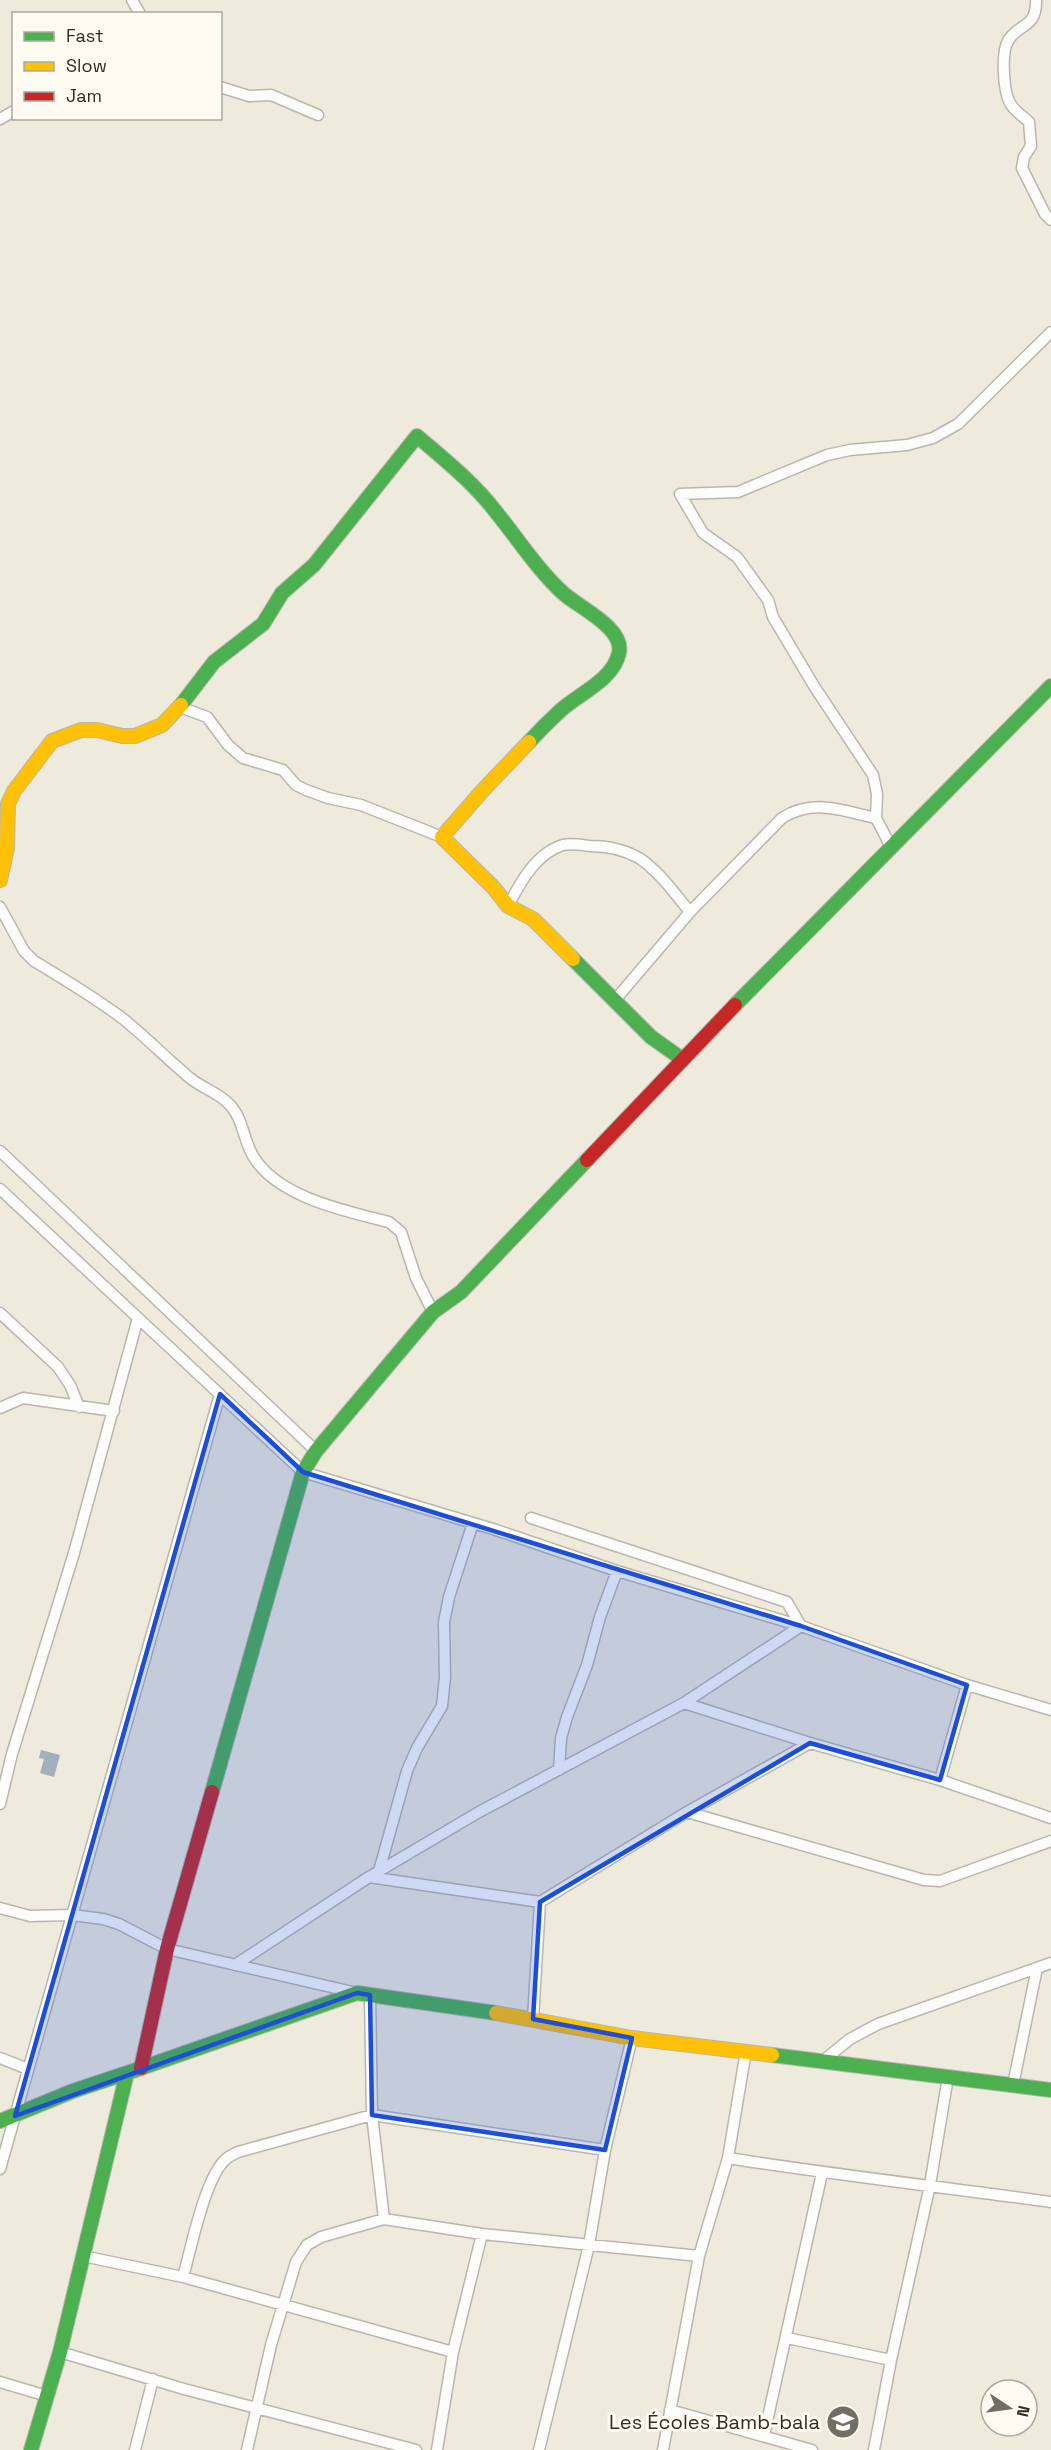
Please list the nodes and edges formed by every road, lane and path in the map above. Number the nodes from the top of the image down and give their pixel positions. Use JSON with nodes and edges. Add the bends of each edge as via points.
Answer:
{"nodes":[{"id":1,"x":1036,"y":0,"type":"edge"},
{"id":2,"x":222,"y":88,"type":"edge"},
{"id":3,"x":318,"y":116,"type":"dead end"},
{"id":4,"x":1048,"y":217,"type":"edge"},
{"id":5,"x":1051,"y":332,"type":"edge"},
{"id":6,"x":1051,"y":686,"type":"edge"},
{"id":7,"x":180,"y":707,"type":"junction"},
{"id":8,"x":876,"y":818,"type":"junction"},
{"id":9,"x":442,"y":837,"type":"junction"},
{"id":10,"x":890,"y":845,"type":"junction"},
{"id":11,"x":0,"y":880,"type":"edge"},
{"id":12,"x":508,"y":906,"type":"junction"},
{"id":13,"x":0,"y":907,"type":"edge"},
{"id":14,"x":690,"y":912,"type":"junction"},
{"id":15,"x":615,"y":1000,"type":"junction"},
{"id":16,"x":682,"y":1059,"type":"junction"},
{"id":17,"x":0,"y":1151,"type":"edge"},
{"id":18,"x":0,"y":1189,"type":"edge"},
{"id":19,"x":433,"y":1312,"type":"junction"},
{"id":20,"x":0,"y":1313,"type":"edge"},
{"id":21,"x":138,"y":1318,"type":"junction"},
{"id":22,"x":220,"y":1394,"type":"junction"},
{"id":23,"x":79,"y":1407,"type":"junction"},
{"id":24,"x":0,"y":1408,"type":"edge"},
{"id":25,"x":114,"y":1411,"type":"junction"},
{"id":26,"x":316,"y":1450,"type":"junction"},
{"id":27,"x":303,"y":1472,"type":"junction"},
{"id":28,"x":531,"y":1518,"type":"dead end"},
{"id":29,"x":473,"y":1523,"type":"junction"},
{"id":30,"x":617,"y":1571,"type":"junction"},
{"id":31,"x":801,"y":1626,"type":"junction"},
{"id":32,"x":967,"y":1685,"type":"junction"},
{"id":33,"x":684,"y":1703,"type":"junction"},
{"id":34,"x":1051,"y":1710,"type":"edge"},
{"id":35,"x":810,"y":1743,"type":"junction"},
{"id":36,"x":559,"y":1770,"type":"junction"},
{"id":37,"x":939,"y":1779,"type":"junction"},
{"id":38,"x":0,"y":1804,"type":"edge"},
{"id":39,"x":687,"y":1812,"type":"junction"},
{"id":40,"x":1051,"y":1818,"type":"edge"},
{"id":41,"x":1051,"y":1841,"type":"edge"},
{"id":42,"x":380,"y":1871,"type":"junction"},
{"id":43,"x":369,"y":1877,"type":"junction"},
{"id":44,"x":540,"y":1902,"type":"junction"},
{"id":45,"x":0,"y":1908,"type":"edge"},
{"id":46,"x":72,"y":1915,"type":"junction"},
{"id":47,"x":167,"y":1949,"type":"junction"},
{"id":48,"x":1051,"y":1963,"type":"edge"},
{"id":49,"x":235,"y":1965,"type":"junction"},
{"id":50,"x":1036,"y":1968,"type":"junction"},
{"id":51,"x":363,"y":1994,"type":"junction"},
{"id":52,"x":533,"y":2019,"type":"junction"},
{"id":53,"x":632,"y":2038,"type":"junction"},
{"id":54,"x":746,"y":2051,"type":"junction"},
{"id":55,"x":0,"y":2058,"type":"edge"},
{"id":56,"x":824,"y":2060,"type":"junction"},
{"id":57,"x":141,"y":2068,"type":"junction"},
{"id":58,"x":28,"y":2069,"type":"junction"},
{"id":59,"x":127,"y":2073,"type":"junction"},
{"id":60,"x":948,"y":2077,"type":"junction"},
{"id":61,"x":1013,"y":2085,"type":"junction"},
{"id":62,"x":1051,"y":2090,"type":"edge"},
{"id":63,"x":372,"y":2115,"type":"junction"},
{"id":64,"x":15,"y":2116,"type":"junction"},
{"id":65,"x":0,"y":2121,"type":"edge"},
{"id":66,"x":605,"y":2150,"type":"junction"},
{"id":67,"x":728,"y":2158,"type":"junction"},
{"id":68,"x":0,"y":2169,"type":"edge"},
{"id":69,"x":822,"y":2173,"type":"junction"},
{"id":70,"x":930,"y":2185,"type":"junction"},
{"id":71,"x":1051,"y":2202,"type":"edge"},
{"id":72,"x":384,"y":2219,"type":"junction"},
{"id":73,"x":482,"y":2234,"type":"junction"},
{"id":74,"x":589,"y":2245,"type":"junction"},
{"id":75,"x":83,"y":2256,"type":"junction"},
{"id":76,"x":699,"y":2256,"type":"junction"},
{"id":77,"x":183,"y":2277,"type":"junction"},
{"id":78,"x":283,"y":2306,"type":"junction"},
{"id":79,"x":787,"y":2338,"type":"junction"},
{"id":80,"x":60,"y":2352,"type":"junction"},
{"id":81,"x":453,"y":2352,"type":"junction"},
{"id":82,"x":891,"y":2360,"type":"junction"},
{"id":83,"x":153,"y":2379,"type":"junction"},
{"id":84,"x":0,"y":2382,"type":"edge"},
{"id":85,"x":47,"y":2396,"type":"junction"},
{"id":86,"x":258,"y":2408,"type":"junction"},
{"id":87,"x":670,"y":2410,"type":"junction"},
{"id":88,"x":764,"y":2435,"type":"junction"},
{"id":89,"x":31,"y":2450,"type":"edge"},
{"id":90,"x":135,"y":2450,"type":"edge"},
{"id":91,"x":248,"y":2450,"type":"edge"},
{"id":92,"x":416,"y":2450,"type":"edge"},
{"id":93,"x":437,"y":2450,"type":"edge"},
{"id":94,"x":539,"y":2450,"type":"edge"},
{"id":95,"x":663,"y":2450,"type":"edge"},
{"id":96,"x":812,"y":2450,"type":"edge"},
{"id":97,"x":874,"y":2450,"type":"edge"}],
"edges":[{"from":1,"to":4,"type":"street","via":[[1033,17],[1008,40],[1005,89],[1011,105],[1029,122],[1031,146],[1022,168]]},
{"from":2,"to":3,"type":"street","via":[[249,96],[271,95]]},
{"from":5,"to":8,"type":"street","via":[[958,424],[933,438],[828,455],[738,492],[680,494],[703,533],[737,557],[771,605],[773,617],[814,686],[873,775]]},
{"from":6,"to":10,"type":"street"},
{"from":7,"to":9,"type":"street","via":[[207,717],[243,758],[283,770],[306,790],[362,805]]},
{"from":7,"to":9,"type":"street","via":[[214,662],[263,624],[282,593],[314,565],[417,436],[458,470],[492,506],[560,590],[608,626],[619,640],[620,652],[610,670],[564,707]]},
{"from":7,"to":11,"type":"street","via":[[162,725],[135,736],[81,730],[52,741],[28,770],[8,804],[7,848]]},
{"from":8,"to":10,"type":"street"},
{"from":8,"to":14,"type":"street","via":[[819,807],[795,810],[782,818]]},
{"from":9,"to":12,"type":"street"},
{"from":10,"to":16,"type":"street"},
{"from":12,"to":14,"type":"street","via":[[521,881],[543,856],[563,845],[597,846],[639,858]]},
{"from":12,"to":15,"type":"street","via":[[533,919]]},
{"from":13,"to":19,"type":"street","via":[[24,951],[34,961],[122,1018],[196,1083],[229,1103],[238,1115],[254,1158],[275,1181],[316,1200],[396,1226]]},
{"from":14,"to":15,"type":"street"},
{"from":15,"to":16,"type":"street","via":[[651,1037]]},
{"from":16,"to":19,"type":"street","via":[[461,1292]]},
{"from":17,"to":26,"type":"street"},
{"from":18,"to":21,"type":"street"},
{"from":19,"to":26,"type":"street"},
{"from":20,"to":23,"type":"street","via":[[58,1367]]},
{"from":21,"to":22,"type":"street"},
{"from":21,"to":25,"type":"street"},
{"from":22,"to":27,"type":"street"},
{"from":22,"to":46,"type":"street"},
{"from":23,"to":24,"type":"street","via":[[23,1398]]},
{"from":23,"to":25,"type":"street"},
{"from":25,"to":38,"type":"street"},
{"from":26,"to":27,"type":"street"},
{"from":27,"to":29,"type":"street"},
{"from":27,"to":47,"type":"street"},
{"from":28,"to":31,"type":"street","via":[[787,1602]]},
{"from":29,"to":30,"type":"street"},
{"from":29,"to":42,"type":"street","via":[[444,1622],[442,1706],[407,1771]]},
{"from":30,"to":31,"type":"street"},
{"from":30,"to":36,"type":"street","via":[[567,1717]]},
{"from":31,"to":32,"type":"street"},
{"from":31,"to":33,"type":"street"},
{"from":32,"to":34,"type":"street"},
{"from":32,"to":37,"type":"street"},
{"from":33,"to":35,"type":"street"},
{"from":33,"to":36,"type":"street"},
{"from":35,"to":37,"type":"street"},
{"from":35,"to":39,"type":"street"},
{"from":36,"to":42,"type":"street"},
{"from":37,"to":40,"type":"street"},
{"from":39,"to":41,"type":"street","via":[[924,1880],[940,1881]]},
{"from":39,"to":44,"type":"street"},
{"from":42,"to":43,"type":"street"},
{"from":43,"to":44,"type":"street"},
{"from":43,"to":49,"type":"street"},
{"from":44,"to":52,"type":"street"},
{"from":45,"to":46,"type":"street","via":[[30,1916]]},
{"from":46,"to":47,"type":"street","via":[[119,1924]]},
{"from":46,"to":58,"type":"street"},
{"from":47,"to":49,"type":"street"},
{"from":47,"to":57,"type":"street"},
{"from":48,"to":50,"type":"street"},
{"from":49,"to":51,"type":"street"},
{"from":50,"to":56,"type":"street","via":[[878,2024],[850,2039]]},
{"from":50,"to":61,"type":"street"},
{"from":51,"to":52,"type":"street"},
{"from":51,"to":57,"type":"street"},
{"from":51,"to":63,"type":"street"},
{"from":52,"to":53,"type":"street"},
{"from":53,"to":54,"type":"street"},
{"from":53,"to":66,"type":"street"},
{"from":54,"to":56,"type":"street"},
{"from":54,"to":67,"type":"street"},
{"from":55,"to":58,"type":"street"},
{"from":56,"to":60,"type":"street"},
{"from":57,"to":59,"type":"street"},
{"from":58,"to":64,"type":"street"},
{"from":59,"to":64,"type":"street"},
{"from":59,"to":75,"type":"street"},
{"from":60,"to":61,"type":"street"},
{"from":60,"to":70,"type":"street"},
{"from":61,"to":62,"type":"street"},
{"from":63,"to":66,"type":"street"},
{"from":63,"to":72,"type":"street"},
{"from":63,"to":77,"type":"street","via":[[238,2152],[226,2159],[208,2188]]},
{"from":64,"to":65,"type":"street"},
{"from":64,"to":68,"type":"street"},
{"from":66,"to":74,"type":"street"},
{"from":67,"to":69,"type":"street"},
{"from":67,"to":76,"type":"street"},
{"from":69,"to":70,"type":"street"},
{"from":69,"to":79,"type":"street"},
{"from":70,"to":71,"type":"street"},
{"from":70,"to":82,"type":"street"},
{"from":72,"to":73,"type":"street"},
{"from":72,"to":78,"type":"street","via":[[321,2236],[307,2245],[296,2262]]},
{"from":73,"to":74,"type":"street"},
{"from":73,"to":81,"type":"street"},
{"from":74,"to":76,"type":"street"},
{"from":74,"to":94,"type":"street"},
{"from":75,"to":77,"type":"street"},
{"from":75,"to":80,"type":"street"},
{"from":76,"to":87,"type":"street"},
{"from":77,"to":78,"type":"street"},
{"from":78,"to":81,"type":"street"},
{"from":78,"to":86,"type":"street"},
{"from":79,"to":82,"type":"street"},
{"from":79,"to":88,"type":"street"},
{"from":80,"to":83,"type":"street"},
{"from":80,"to":85,"type":"street"},
{"from":81,"to":93,"type":"street"},
{"from":82,"to":97,"type":"street"},
{"from":83,"to":86,"type":"street"},
{"from":83,"to":90,"type":"street"},
{"from":84,"to":85,"type":"street"},
{"from":85,"to":89,"type":"street"},
{"from":86,"to":91,"type":"street"},
{"from":86,"to":92,"type":"street"},
{"from":87,"to":88,"type":"street"},
{"from":87,"to":95,"type":"street"},
{"from":88,"to":96,"type":"street"}]}
